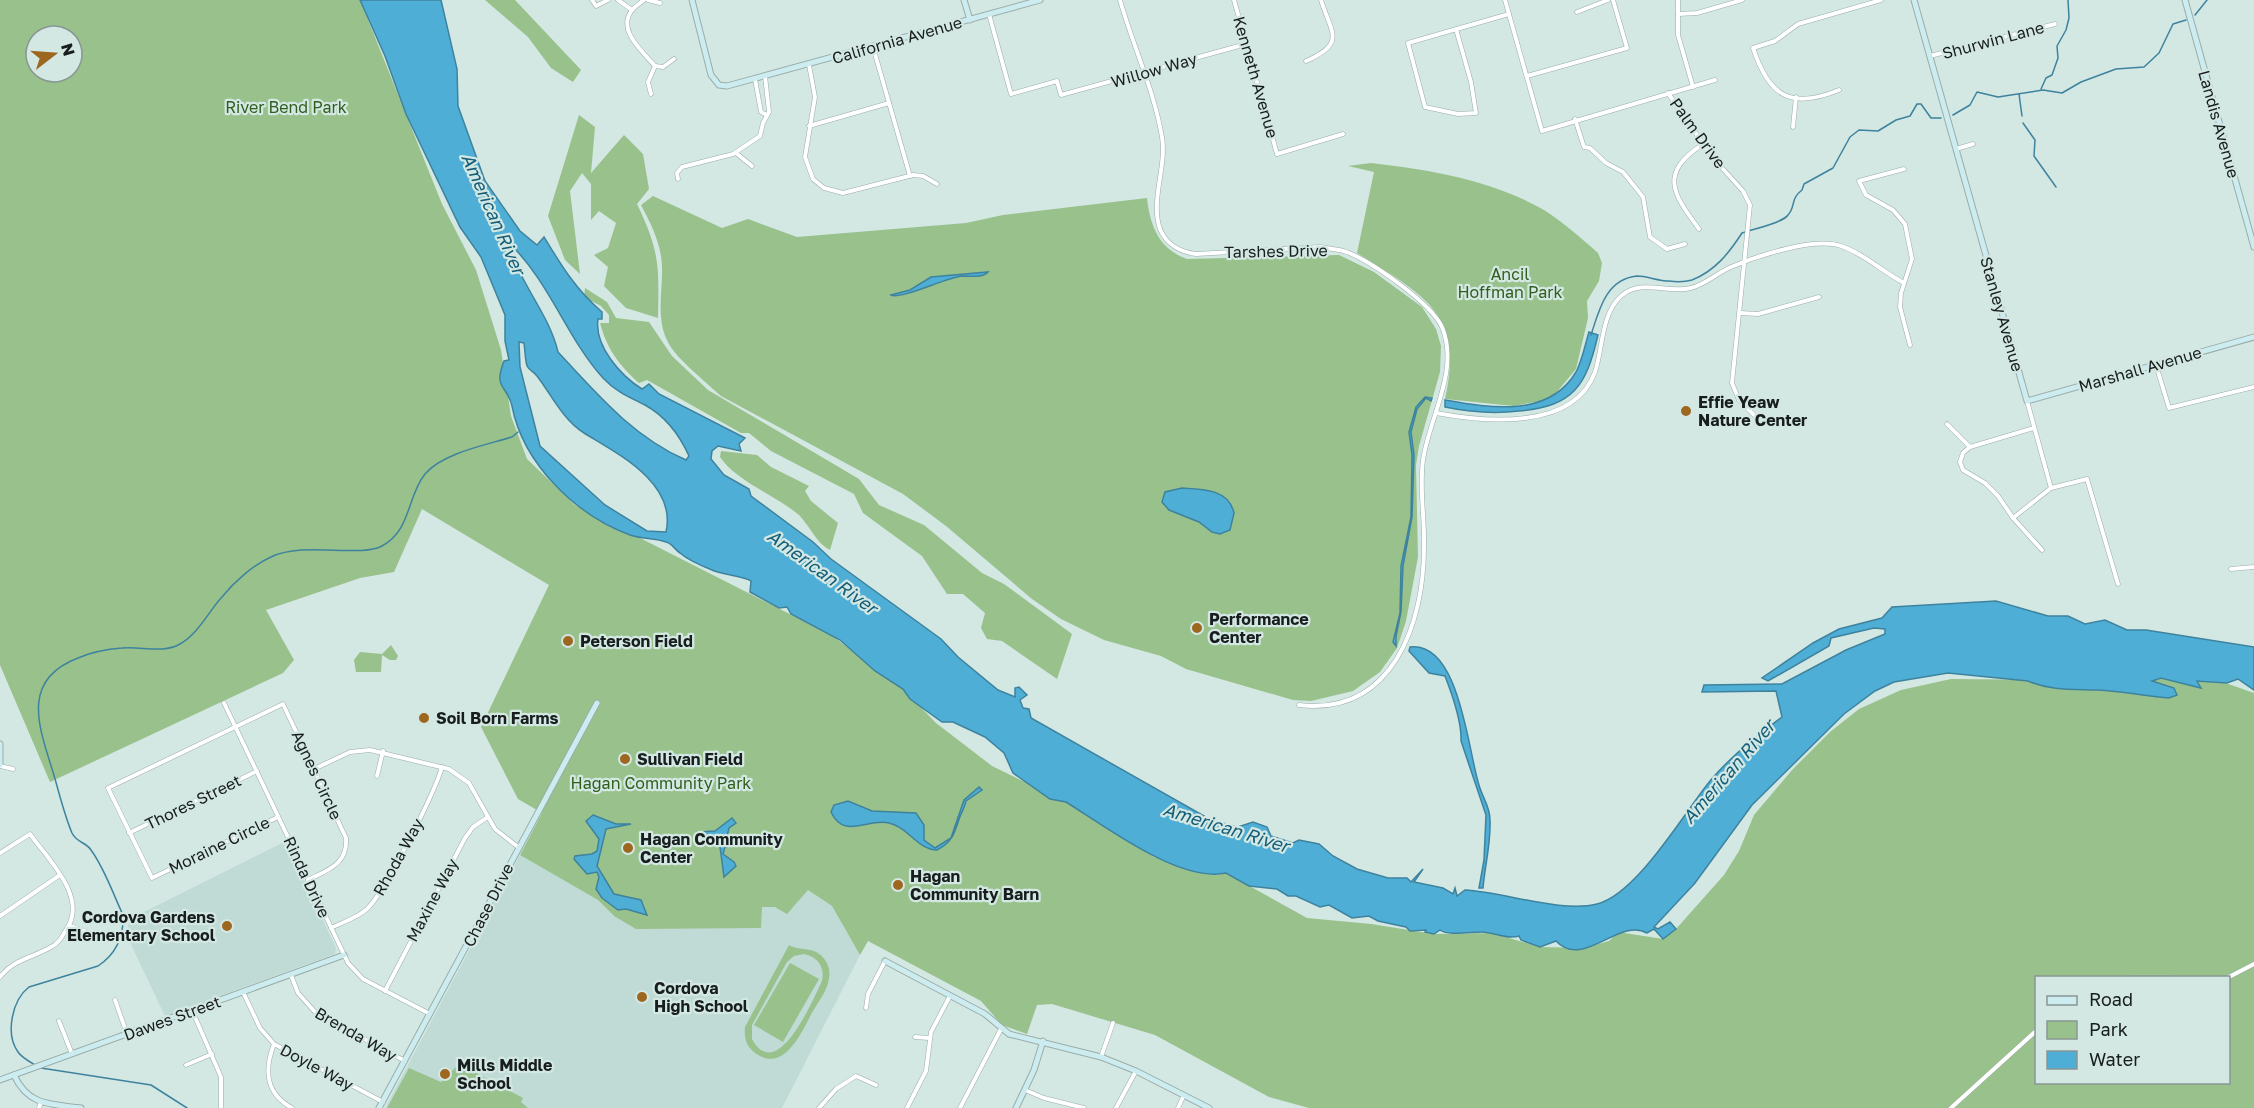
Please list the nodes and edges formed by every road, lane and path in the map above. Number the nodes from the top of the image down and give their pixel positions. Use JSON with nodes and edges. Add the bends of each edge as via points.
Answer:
{"nodes":[{"id":1,"x":592,"y":0,"type":"edge"},
{"id":2,"x":608,"y":0,"type":"edge"},
{"id":3,"x":618,"y":0,"type":"edge"},
{"id":4,"x":646,"y":0,"type":"edge"},
{"id":5,"x":692,"y":0,"type":"edge"},
{"id":6,"x":964,"y":0,"type":"edge"},
{"id":7,"x":1040,"y":0,"type":"edge"},
{"id":8,"x":1120,"y":0,"type":"edge"},
{"id":9,"x":1234,"y":0,"type":"edge"},
{"id":10,"x":1321,"y":0,"type":"edge"},
{"id":11,"x":1505,"y":0,"type":"edge"},
{"id":12,"x":1608,"y":0,"type":"edge"},
{"id":13,"x":1614,"y":0,"type":"edge"},
{"id":14,"x":1678,"y":0,"type":"edge"},
{"id":15,"x":1742,"y":0,"type":"edge"},
{"id":16,"x":1881,"y":0,"type":"edge"},
{"id":17,"x":1914,"y":0,"type":"edge"},
{"id":18,"x":2185,"y":0,"type":"edge"},
{"id":19,"x":660,"y":3,"type":"dead end"},
{"id":20,"x":632,"y":10,"type":"junction"},
{"id":21,"x":1576,"y":12,"type":"dead end"},
{"id":22,"x":989,"y":14,"type":"junction"},
{"id":23,"x":1509,"y":14,"type":"junction"},
{"id":24,"x":1678,"y":14,"type":"junction"},
{"id":25,"x":970,"y":20,"type":"junction"},
{"id":26,"x":2055,"y":24,"type":"dead end"},
{"id":27,"x":1456,"y":29,"type":"junction"},
{"id":28,"x":1246,"y":44,"type":"junction"},
{"id":29,"x":873,"y":47,"type":"junction"},
{"id":30,"x":1930,"y":56,"type":"junction"},
{"id":31,"x":674,"y":59,"type":"dead end"},
{"id":32,"x":1306,"y":62,"type":"dead end"},
{"id":33,"x":809,"y":65,"type":"junction"},
{"id":34,"x":655,"y":66,"type":"junction"},
{"id":35,"x":1144,"y":72,"type":"junction"},
{"id":36,"x":765,"y":76,"type":"junction"},
{"id":37,"x":1527,"y":76,"type":"junction"},
{"id":38,"x":755,"y":79,"type":"junction"},
{"id":39,"x":1714,"y":80,"type":"dead end"},
{"id":40,"x":1693,"y":87,"type":"junction"},
{"id":41,"x":1839,"y":90,"type":"dead end"},
{"id":42,"x":1668,"y":93,"type":"junction"},
{"id":43,"x":651,"y":94,"type":"dead end"},
{"id":44,"x":1796,"y":97,"type":"junction"},
{"id":45,"x":890,"y":103,"type":"junction"},
{"id":46,"x":766,"y":116,"type":"junction"},
{"id":47,"x":1575,"y":119,"type":"junction"},
{"id":48,"x":809,"y":126,"type":"junction"},
{"id":49,"x":1793,"y":127,"type":"dead end"},
{"id":50,"x":1343,"y":134,"type":"dead end"},
{"id":51,"x":1703,"y":144,"type":"junction"},
{"id":52,"x":1973,"y":144,"type":"dead end"},
{"id":53,"x":1956,"y":149,"type":"junction"},
{"id":54,"x":736,"y":153,"type":"junction"},
{"id":55,"x":752,"y":166,"type":"dead end"},
{"id":56,"x":1904,"y":169,"type":"dead end"},
{"id":57,"x":910,"y":176,"type":"junction"},
{"id":58,"x":678,"y":179,"type":"dead end"},
{"id":59,"x":937,"y":184,"type":"dead end"},
{"id":60,"x":1699,"y":229,"type":"dead end"},
{"id":61,"x":1686,"y":244,"type":"dead end"},
{"id":62,"x":2254,"y":247,"type":"edge"},
{"id":63,"x":1746,"y":261,"type":"junction"},
{"id":64,"x":1904,"y":282,"type":"junction"},
{"id":65,"x":1819,"y":297,"type":"dead end"},
{"id":66,"x":1741,"y":313,"type":"junction"},
{"id":67,"x":2254,"y":337,"type":"edge"},
{"id":68,"x":1910,"y":345,"type":"dead end"},
{"id":69,"x":2156,"y":365,"type":"junction"},
{"id":70,"x":2254,"y":387,"type":"edge"},
{"id":71,"x":2026,"y":401,"type":"junction"},
{"id":72,"x":1435,"y":413,"type":"junction"},
{"id":73,"x":1760,"y":421,"type":"dead end"},
{"id":74,"x":1947,"y":424,"type":"dead end"},
{"id":75,"x":2034,"y":428,"type":"junction"},
{"id":76,"x":1970,"y":447,"type":"junction"},
{"id":77,"x":2051,"y":488,"type":"junction"},
{"id":78,"x":2013,"y":519,"type":"junction"},
{"id":79,"x":2042,"y":550,"type":"dead end"},
{"id":80,"x":2254,"y":567,"type":"edge"},
{"id":81,"x":2231,"y":569,"type":"dead end"},
{"id":82,"x":2118,"y":584,"type":"dead end"},
{"id":83,"x":224,"y":703,"type":"dead end"},
{"id":84,"x":597,"y":703,"type":"dead end"},
{"id":85,"x":1299,"y":705,"type":"dead end"},
{"id":86,"x":236,"y":727,"type":"junction"},
{"id":87,"x":0,"y":744,"type":"edge"},
{"id":88,"x":383,"y":751,"type":"junction"},
{"id":89,"x":0,"y":766,"type":"edge"},
{"id":90,"x":442,"y":766,"type":"junction"},
{"id":91,"x":13,"y":769,"type":"dead end"},
{"id":92,"x":314,"y":769,"type":"junction"},
{"id":93,"x":256,"y":771,"type":"junction"},
{"id":94,"x":377,"y":776,"type":"dead end"},
{"id":95,"x":278,"y":817,"type":"junction"},
{"id":96,"x":488,"y":817,"type":"junction"},
{"id":97,"x":129,"y":832,"type":"junction"},
{"id":98,"x":518,"y":847,"type":"junction"},
{"id":99,"x":0,"y":853,"type":"edge"},
{"id":100,"x":60,"y":875,"type":"junction"},
{"id":101,"x":308,"y":880,"type":"junction"},
{"id":102,"x":0,"y":916,"type":"edge"},
{"id":103,"x":70,"y":926,"type":"junction"},
{"id":104,"x":331,"y":928,"type":"junction"},
{"id":105,"x":87,"y":932,"type":"dead end"},
{"id":106,"x":344,"y":955,"type":"junction"},
{"id":107,"x":885,"y":961,"type":"joint"},
{"id":108,"x":2254,"y":964,"type":"edge"},
{"id":109,"x":291,"y":975,"type":"junction"},
{"id":110,"x":2230,"y":976,"type":"edge"},
{"id":111,"x":0,"y":977,"type":"edge"},
{"id":112,"x":385,"y":991,"type":"junction"},
{"id":113,"x":243,"y":992,"type":"junction"},
{"id":114,"x":950,"y":995,"type":"junction"},
{"id":115,"x":116,"y":1000,"type":"dead end"},
{"id":116,"x":866,"y":1008,"type":"dead end"},
{"id":117,"x":192,"y":1011,"type":"junction"},
{"id":118,"x":430,"y":1014,"type":"junction"},
{"id":119,"x":59,"y":1021,"type":"dead end"},
{"id":120,"x":1113,"y":1023,"type":"dead end"},
{"id":121,"x":1001,"y":1029,"type":"junction"},
{"id":122,"x":2035,"y":1033,"type":"edge"},
{"id":123,"x":128,"y":1034,"type":"junction"},
{"id":124,"x":915,"y":1037,"type":"dead end"},
{"id":125,"x":929,"y":1038,"type":"junction"},
{"id":126,"x":1042,"y":1041,"type":"junction"},
{"id":127,"x":274,"y":1044,"type":"junction"},
{"id":128,"x":72,"y":1054,"type":"junction"},
{"id":129,"x":212,"y":1054,"type":"junction"},
{"id":130,"x":1101,"y":1057,"type":"junction"},
{"id":131,"x":405,"y":1061,"type":"junction"},
{"id":132,"x":186,"y":1065,"type":"dead end"},
{"id":133,"x":1136,"y":1071,"type":"junction"},
{"id":134,"x":14,"y":1075,"type":"junction"},
{"id":135,"x":0,"y":1080,"type":"edge"},
{"id":136,"x":876,"y":1085,"type":"dead end"},
{"id":137,"x":1025,"y":1090,"type":"junction"},
{"id":138,"x":1184,"y":1095,"type":"junction"},
{"id":139,"x":383,"y":1102,"type":"junction"},
{"id":140,"x":40,"y":1105,"type":"edge"},
{"id":141,"x":81,"y":1108,"type":"edge"},
{"id":142,"x":221,"y":1108,"type":"edge"},
{"id":143,"x":292,"y":1108,"type":"edge"},
{"id":144,"x":379,"y":1108,"type":"edge"},
{"id":145,"x":819,"y":1108,"type":"edge"},
{"id":146,"x":907,"y":1108,"type":"edge"},
{"id":147,"x":960,"y":1108,"type":"edge"},
{"id":148,"x":1016,"y":1108,"type":"edge"},
{"id":149,"x":1084,"y":1108,"type":"edge"},
{"id":150,"x":1116,"y":1108,"type":"edge"},
{"id":151,"x":1178,"y":1108,"type":"edge"},
{"id":152,"x":1209,"y":1108,"type":"edge"},
{"id":153,"x":1951,"y":1108,"type":"edge"}],
"edges":[{"from":1,"to":2,"type":"street","via":[[596,6]]},
{"from":3,"to":20,"type":"street"},
{"from":4,"to":19,"type":"street"},
{"from":4,"to":20,"type":"street"},
{"from":5,"to":38,"type":"street","name":"California Avenue","via":[[714,81],[727,86]]},
{"from":6,"to":25,"type":"street"},
{"from":7,"to":22,"type":"street","name":"California Avenue"},
{"from":8,"to":35,"type":"street","name":"Tarshes Drive"},
{"from":9,"to":28,"type":"street","name":"Kenneth Avenue"},
{"from":10,"to":32,"type":"street","via":[[1334,39],[1325,51]]},
{"from":11,"to":23,"type":"street","name":"Palm Drive"},
{"from":12,"to":21,"type":"street"},
{"from":13,"to":37,"type":"street","via":[[1627,48]]},
{"from":14,"to":24,"type":"street"},
{"from":15,"to":24,"type":"street"},
{"from":16,"to":44,"type":"street","via":[[1798,24],[1775,41],[1754,48],[1762,75],[1770,86]]},
{"from":17,"to":30,"type":"street","name":"Stanley Avenue"},
{"from":18,"to":62,"type":"street","name":"Landis Avenue"},
{"from":20,"to":34,"type":"street","via":[[627,22],[629,35]]},
{"from":22,"to":25,"type":"street","name":"California Avenue"},
{"from":22,"to":35,"type":"street","name":"Willow Way","via":[[1011,94],[1057,81],[1061,95]]},
{"from":23,"to":27,"type":"street"},
{"from":23,"to":37,"type":"street","name":"Palm Drive"},
{"from":24,"to":40,"type":"street","via":[[1678,35]]},
{"from":25,"to":29,"type":"street","name":"California Avenue"},
{"from":26,"to":30,"type":"street","name":"Shurwin Lane"},
{"from":27,"to":27,"type":"street","via":[[1471,82],[1476,113],[1458,114],[1425,107],[1408,43]]},
{"from":28,"to":35,"type":"street","name":"Willow Way"},
{"from":28,"to":50,"type":"street","name":"Kenneth Avenue","via":[[1277,154]]},
{"from":29,"to":33,"type":"street","name":"California Avenue"},
{"from":29,"to":45,"type":"street"},
{"from":30,"to":53,"type":"street","name":"Stanley Avenue"},
{"from":31,"to":34,"type":"street"},
{"from":33,"to":36,"type":"street","name":"California Avenue"},
{"from":33,"to":48,"type":"street","via":[[815,90]]},
{"from":34,"to":43,"type":"street","via":[[648,82]]},
{"from":35,"to":72,"type":"street","name":"Tarshes Drive","via":[[1162,139],[1158,220],[1167,240],[1179,250],[1191,253],[1320,247],[1340,250],[1363,261],[1421,299],[1442,329],[1447,365]]},
{"from":36,"to":38,"type":"street","name":"California Avenue"},
{"from":36,"to":46,"type":"street","via":[[769,106]]},
{"from":37,"to":47,"type":"street","name":"Palm Drive","via":[[1542,131]]},
{"from":38,"to":46,"type":"street","via":[[761,112]]},
{"from":39,"to":40,"type":"street"},
{"from":40,"to":42,"type":"street"},
{"from":41,"to":44,"type":"street","via":[[1816,97]]},
{"from":42,"to":47,"type":"street","name":"Palm Drive"},
{"from":42,"to":51,"type":"street","name":"Palm Drive"},
{"from":44,"to":49,"type":"street"},
{"from":45,"to":48,"type":"street"},
{"from":45,"to":57,"type":"street"},
{"from":46,"to":54,"type":"street","via":[[760,136]]},
{"from":47,"to":61,"type":"street","via":[[1584,147],[1623,172],[1643,197],[1650,237],[1667,249]]},
{"from":48,"to":57,"type":"street","via":[[806,164],[813,179],[824,188],[850,193]]},
{"from":51,"to":60,"type":"street","via":[[1683,158],[1674,178],[1676,197]]},
{"from":51,"to":63,"type":"street","name":"Palm Drive","via":[[1747,196],[1751,224]]},
{"from":52,"to":53,"type":"street"},
{"from":53,"to":71,"type":"street","name":"Stanley Avenue"},
{"from":54,"to":55,"type":"street"},
{"from":54,"to":58,"type":"street","via":[[682,167]]},
{"from":56,"to":64,"type":"street","via":[[1859,181],[1870,200],[1893,210],[1903,221],[1912,253]]},
{"from":57,"to":59,"type":"street","via":[[923,176]]},
{"from":63,"to":64,"type":"street","via":[[1812,243],[1830,243],[1849,249]]},
{"from":63,"to":66,"type":"street","name":"Palm Drive"},
{"from":63,"to":72,"type":"street","via":[[1690,288],[1641,287],[1620,296],[1610,311],[1593,376],[1564,407],[1540,417],[1520,419],[1458,418]]},
{"from":64,"to":68,"type":"street","via":[[1900,308]]},
{"from":65,"to":66,"type":"street","via":[[1758,314]]},
{"from":66,"to":73,"type":"street","name":"Palm Drive","via":[[1732,382],[1739,399]]},
{"from":67,"to":69,"type":"street","name":"Marshall Avenue"},
{"from":69,"to":70,"type":"street","via":[[2169,408]]},
{"from":69,"to":71,"type":"street","name":"Marshall Avenue"},
{"from":71,"to":75,"type":"street","name":"Stanley Avenue"},
{"from":72,"to":85,"type":"street","name":"Tarshes Drive","via":[[1421,478],[1424,566],[1406,644],[1389,671],[1361,694],[1327,705]]},
{"from":74,"to":76,"type":"street"},
{"from":75,"to":76,"type":"street"},
{"from":75,"to":77,"type":"street","name":"Stanley Avenue"},
{"from":76,"to":78,"type":"street","via":[[1962,456],[1962,468],[1992,489]]},
{"from":77,"to":78,"type":"street"},
{"from":77,"to":82,"type":"street","via":[[2087,479]]},
{"from":78,"to":79,"type":"street"},
{"from":80,"to":81,"type":"street"},
{"from":83,"to":86,"type":"street","name":"Rinda Drive"},
{"from":84,"to":98,"type":"street","name":"Chase Drive"},
{"from":86,"to":92,"type":"street","name":"Agnes Circle","via":[[283,704]]},
{"from":86,"to":93,"type":"street","name":"Rinda Drive"},
{"from":86,"to":97,"type":"street","name":"Moraine Circle","via":[[108,788]]},
{"from":87,"to":89,"type":"street"},
{"from":88,"to":90,"type":"street"},
{"from":88,"to":92,"type":"street","via":[[350,752]]},
{"from":88,"to":94,"type":"street"},
{"from":89,"to":91,"type":"street"},
{"from":90,"to":96,"type":"street","via":[[469,783]]},
{"from":90,"to":104,"type":"street","name":"Rhoda Way","via":[[433,792],[378,896],[362,913]]},
{"from":92,"to":101,"type":"street","name":"Agnes Circle","via":[[346,845],[338,863]]},
{"from":93,"to":95,"type":"street","name":"Rinda Drive"},
{"from":93,"to":97,"type":"street","name":"Thores Street"},
{"from":95,"to":97,"type":"street","name":"Moraine Circle","via":[[152,878]]},
{"from":95,"to":101,"type":"street","name":"Rinda Drive"},
{"from":96,"to":98,"type":"street","via":[[500,834]]},
{"from":96,"to":112,"type":"street","name":"Maxine Way","via":[[465,838]]},
{"from":98,"to":118,"type":"street","name":"Chase Drive"},
{"from":99,"to":100,"type":"street","via":[[30,834]]},
{"from":100,"to":102,"type":"street"},
{"from":100,"to":103,"type":"street","via":[[71,897]]},
{"from":101,"to":104,"type":"street","name":"Rinda Drive"},
{"from":103,"to":105,"type":"street"},
{"from":103,"to":111,"type":"street","via":[[57,944],[16,962]]},
{"from":104,"to":106,"type":"street","name":"Rinda Drive"},
{"from":106,"to":109,"type":"street","name":"Dawes Street"},
{"from":106,"to":112,"type":"street","name":"Rinda Drive","via":[[357,975]]},
{"from":107,"to":114,"type":"street"},
{"from":107,"to":116,"type":"street","via":[[868,994]]},
{"from":108,"to":110,"type":"street"},
{"from":109,"to":113,"type":"street","name":"Dawes Street"},
{"from":109,"to":131,"type":"street","name":"Brenda Way","via":[[298,993],[315,1012]]},
{"from":112,"to":118,"type":"street","name":"Rinda Drive"},
{"from":113,"to":117,"type":"street","name":"Dawes Street"},
{"from":113,"to":127,"type":"street","name":"Doyle Way","via":[[260,1028]]},
{"from":114,"to":121,"type":"street","via":[[985,1014]]},
{"from":114,"to":125,"type":"street"},
{"from":115,"to":123,"type":"street"},
{"from":117,"to":123,"type":"street","name":"Dawes Street"},
{"from":117,"to":129,"type":"street"},
{"from":118,"to":131,"type":"street","name":"Chase Drive"},
{"from":119,"to":128,"type":"street"},
{"from":120,"to":130,"type":"street"},
{"from":121,"to":126,"type":"street","via":[[1013,1036]]},
{"from":121,"to":147,"type":"street"},
{"from":122,"to":153,"type":"street"},
{"from":123,"to":128,"type":"street","name":"Dawes Street"},
{"from":124,"to":125,"type":"street"},
{"from":125,"to":146,"type":"street","via":[[928,1065]]},
{"from":126,"to":130,"type":"street"},
{"from":126,"to":137,"type":"street"},
{"from":127,"to":139,"type":"street","name":"Doyle Way"},
{"from":127,"to":143,"type":"street","via":[[267,1066],[268,1080],[276,1096]]},
{"from":128,"to":134,"type":"street","name":"Dawes Street"},
{"from":129,"to":132,"type":"street"},
{"from":129,"to":142,"type":"street","via":[[223,1084]]},
{"from":130,"to":133,"type":"street"},
{"from":131,"to":139,"type":"street","name":"Chase Drive"},
{"from":133,"to":138,"type":"street"},
{"from":133,"to":150,"type":"street"},
{"from":134,"to":135,"type":"street","name":"Dawes Street"},
{"from":134,"to":140,"type":"street","via":[[21,1090]]},
{"from":136,"to":145,"type":"street","via":[[856,1076],[836,1089]]},
{"from":137,"to":148,"type":"street"},
{"from":137,"to":149,"type":"street"},
{"from":138,"to":151,"type":"street"},
{"from":138,"to":152,"type":"street"},
{"from":139,"to":144,"type":"street","name":"Chase Drive"},
{"from":140,"to":141,"type":"street"}]}
